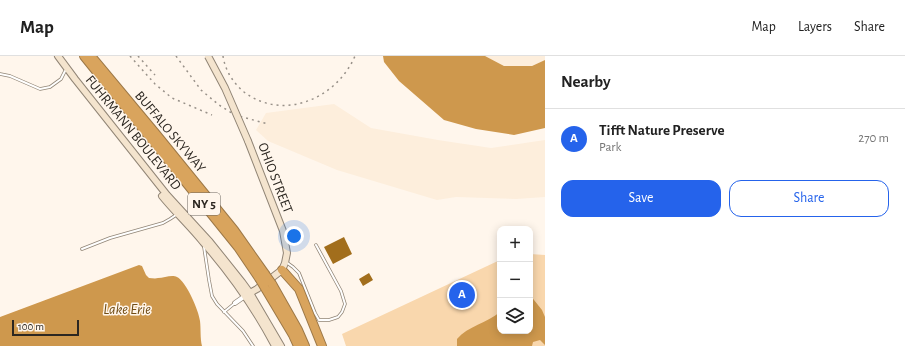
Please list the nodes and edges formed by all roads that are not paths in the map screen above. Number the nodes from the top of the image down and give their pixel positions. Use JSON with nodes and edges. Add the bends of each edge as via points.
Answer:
{"nodes":[{"id":1,"x":53,"y":56,"type":"edge"},
{"id":2,"x":58,"y":56,"type":"edge"},
{"id":3,"x":84,"y":56,"type":"edge"},
{"id":4,"x":91,"y":56,"type":"edge"},
{"id":5,"x":208,"y":56,"type":"edge"},
{"id":6,"x":66,"y":70,"type":"junction"},
{"id":7,"x":0,"y":74,"type":"edge"},
{"id":8,"x":179,"y":212,"type":"junction"},
{"id":9,"x":202,"y":240,"type":"junction"},
{"id":10,"x":316,"y":244,"type":"dead end"},
{"id":11,"x":82,"y":249,"type":"dead end"},
{"id":12,"x":285,"y":262,"type":"junction"},
{"id":13,"x":282,"y":270,"type":"junction"},
{"id":14,"x":262,"y":276,"type":"junction"},
{"id":15,"x":268,"y":286,"type":"junction"},
{"id":16,"x":248,"y":294,"type":"junction"},
{"id":17,"x":235,"y":303,"type":"joint"},
{"id":18,"x":224,"y":312,"type":"junction"},
{"id":19,"x":253,"y":346,"type":"edge"},
{"id":20,"x":275,"y":346,"type":"edge"},
{"id":21,"x":281,"y":346,"type":"edge"},
{"id":22,"x":298,"y":346,"type":"edge"},
{"id":23,"x":305,"y":346,"type":"edge"},
{"id":24,"x":322,"y":346,"type":"edge"}],
"edges":[{"from":1,"to":6,"type":"street","name":"FUHRMANN BOULEVARD"},
{"from":2,"to":6,"type":"street","name":"FUHRMANN BOULEVARD"},
{"from":3,"to":14,"type":"highway","name":"BUFFALO SKYWAY","number":"NY 5"},
{"from":4,"to":14,"type":"highway","name":"BUFFALO SKYWAY","number":"NY 5","via":[[234,230]]},
{"from":5,"to":12,"type":"street","name":"OHIO STREET","bridge":true,"via":[[248,141],[283,231],[287,253]]},
{"from":6,"to":7,"type":"lane","via":[[61,79],[50,87],[40,89]]},
{"from":6,"to":8,"type":"street","name":"FUHRMANN BOULEVARD","via":[[139,168]]},
{"from":8,"to":9,"type":"street","name":"FUHRMANN BOULEVARD"},
{"from":8,"to":11,"type":"lane","via":[[163,223]]},
{"from":8,"to":16,"type":"street","name":"FUHRMANN BOULEVARD","via":[[210,242]]},
{"from":9,"to":16,"type":"street","name":"FUHRMANN BOULEVARD"},
{"from":9,"to":18,"type":"lane","via":[[212,296]]},
{"from":10,"to":12,"type":"lane","via":[[341,291],[345,304],[338,317],[319,320],[299,272]]},
{"from":12,"to":13,"type":"street","name":"OHIO STREET"},
{"from":13,"to":16,"type":"street"},
{"from":13,"to":24,"type":"highway","via":[[299,289]]},
{"from":14,"to":15,"type":"highway","name":"BUFFALO SKYWAY","number":"NY 5","bridge":true},
{"from":15,"to":22,"type":"highway","name":"BUFFALO SKYWAY","number":"NY 5"},
{"from":15,"to":23,"type":"highway","name":"BUFFALO SKYWAY","number":"NY 5","via":[[298,330]]},
{"from":16,"to":17,"type":"street"},
{"from":16,"to":20,"type":"street","name":"FUHRMANN BOULEVARD"},
{"from":16,"to":21,"type":"street","name":"FUHRMANN BOULEVARD"},
{"from":17,"to":18,"type":"lane"},
{"from":18,"to":19,"type":"lane","via":[[243,331]]}]}
